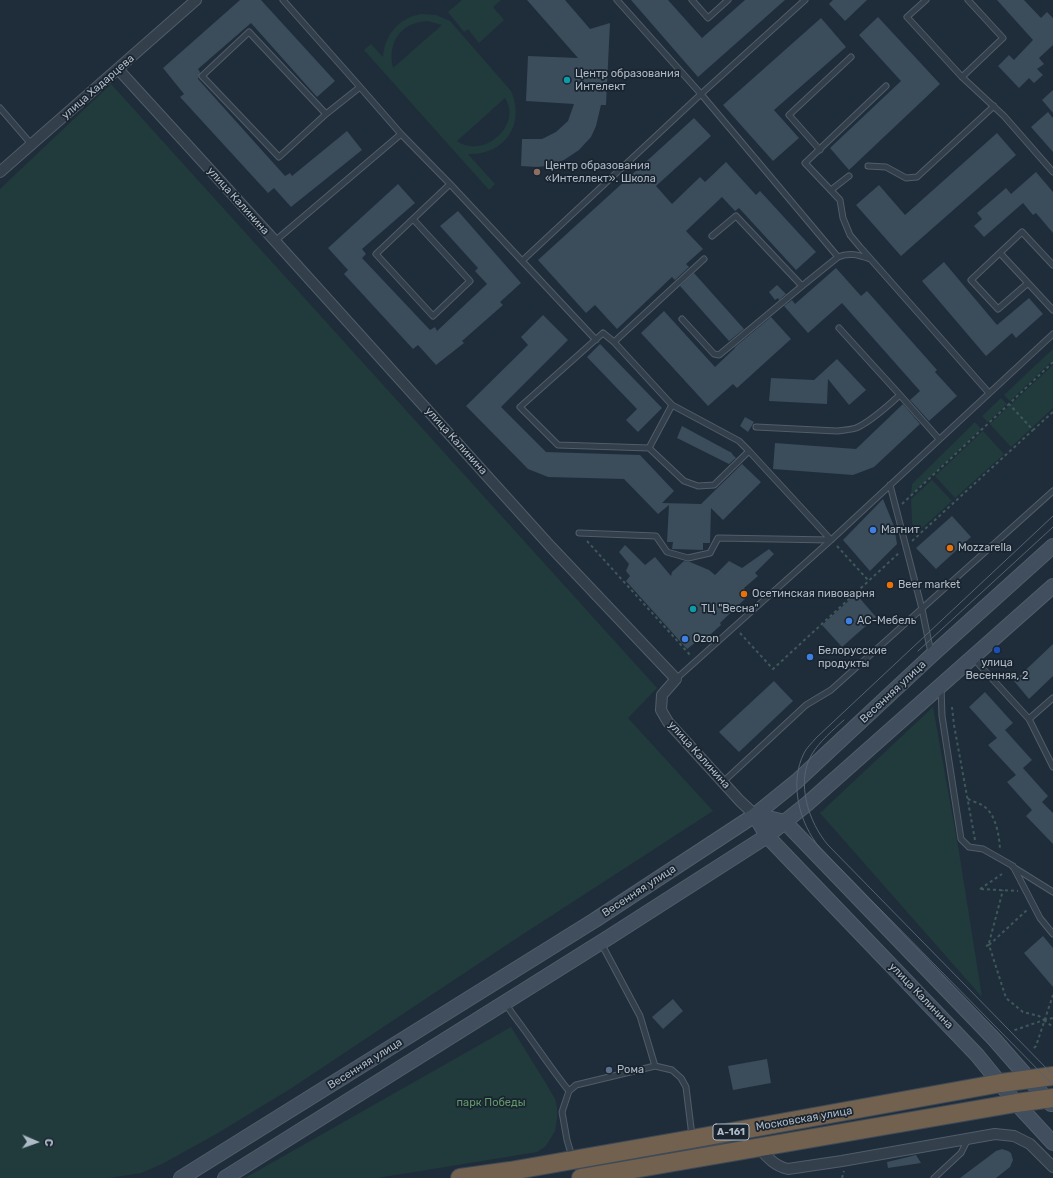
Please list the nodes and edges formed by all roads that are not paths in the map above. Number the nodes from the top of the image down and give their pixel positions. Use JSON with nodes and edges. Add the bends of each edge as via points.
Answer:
{"nodes":[{"id":1,"x":196,"y":0,"type":"edge"},
{"id":2,"x":283,"y":0,"type":"edge"},
{"id":3,"x":617,"y":0,"type":"edge"},
{"id":4,"x":692,"y":0,"type":"edge"},
{"id":5,"x":728,"y":0,"type":"edge"},
{"id":6,"x":805,"y":0,"type":"edge"},
{"id":7,"x":926,"y":0,"type":"edge"},
{"id":8,"x":968,"y":0,"type":"edge"},
{"id":9,"x":851,"y":56,"type":"dead end"},
{"id":10,"x":118,"y":69,"type":"junction"},
{"id":11,"x":962,"y":77,"type":"junction"},
{"id":12,"x":886,"y":86,"type":"dead end"},
{"id":13,"x":360,"y":87,"type":"junction"},
{"id":14,"x":701,"y":94,"type":"junction"},
{"id":15,"x":994,"y":106,"type":"junction"},
{"id":16,"x":0,"y":108,"type":"edge"},
{"id":17,"x":326,"y":114,"type":"junction"},
{"id":18,"x":401,"y":134,"type":"junction"},
{"id":19,"x":32,"y":145,"type":"junction"},
{"id":20,"x":820,"y":150,"type":"junction"},
{"id":21,"x":868,"y":166,"type":"dead end"},
{"id":22,"x":0,"y":172,"type":"edge"},
{"id":23,"x":1053,"y":172,"type":"edge"},
{"id":24,"x":849,"y":176,"type":"dead end"},
{"id":25,"x":450,"y":184,"type":"junction"},
{"id":26,"x":831,"y":190,"type":"junction"},
{"id":27,"x":413,"y":219,"type":"junction"},
{"id":28,"x":712,"y":236,"type":"dead end"},
{"id":29,"x":275,"y":241,"type":"junction"},
{"id":30,"x":1000,"y":253,"type":"junction"},
{"id":31,"x":838,"y":257,"type":"junction"},
{"id":32,"x":704,"y":259,"type":"dead end"},
{"id":33,"x":872,"y":260,"type":"junction"},
{"id":34,"x":522,"y":261,"type":"junction"},
{"id":35,"x":1053,"y":265,"type":"edge"},
{"id":36,"x":1028,"y":284,"type":"junction"},
{"id":37,"x":802,"y":286,"type":"junction"},
{"id":38,"x":1053,"y":310,"type":"edge"},
{"id":39,"x":682,"y":319,"type":"dead end"},
{"id":40,"x":839,"y":328,"type":"dead end"},
{"id":41,"x":1053,"y":334,"type":"edge"},
{"id":42,"x":596,"y":340,"type":"junction"},
{"id":43,"x":614,"y":342,"type":"junction"},
{"id":44,"x":989,"y":393,"type":"junction"},
{"id":45,"x":900,"y":395,"type":"junction"},
{"id":46,"x":672,"y":405,"type":"junction"},
{"id":47,"x":756,"y":427,"type":"dead end"},
{"id":48,"x":939,"y":439,"type":"junction"},
{"id":49,"x":649,"y":448,"type":"junction"},
{"id":50,"x":749,"y":451,"type":"junction"},
{"id":51,"x":890,"y":485,"type":"junction"},
{"id":52,"x":1053,"y":491,"type":"edge"},
{"id":53,"x":579,"y":533,"type":"road end"},
{"id":54,"x":831,"y":540,"type":"junction"},
{"id":55,"x":1053,"y":546,"type":"edge"},
{"id":56,"x":1053,"y":586,"type":"edge"},
{"id":57,"x":922,"y":609,"type":"junction"},
{"id":58,"x":932,"y":655,"type":"junction"},
{"id":59,"x":973,"y":658,"type":"junction"},
{"id":60,"x":676,"y":679,"type":"junction"},
{"id":61,"x":941,"y":686,"type":"junction"},
{"id":62,"x":1053,"y":698,"type":"edge"},
{"id":63,"x":1028,"y":719,"type":"junction"},
{"id":64,"x":1053,"y":767,"type":"edge"},
{"id":65,"x":723,"y":782,"type":"junction"},
{"id":66,"x":754,"y":815,"type":"junction"},
{"id":67,"x":785,"y":822,"type":"junction"},
{"id":68,"x":767,"y":836,"type":"junction"},
{"id":69,"x":1013,"y":866,"type":"junction"},
{"id":70,"x":1053,"y":892,"type":"edge"},
{"id":71,"x":1053,"y":934,"type":"edge"},
{"id":72,"x":601,"y":942,"type":"junction"},
{"id":73,"x":505,"y":1002,"type":"junction"},
{"id":74,"x":655,"y":1066,"type":"junction"},
{"id":75,"x":1053,"y":1076,"type":"edge"},
{"id":76,"x":1029,"y":1080,"type":"junction"},
{"id":77,"x":1001,"y":1083,"type":"junction"},
{"id":78,"x":569,"y":1091,"type":"junction"},
{"id":79,"x":1051,"y":1101,"type":"edge"},
{"id":80,"x":1016,"y":1103,"type":"junction"},
{"id":81,"x":692,"y":1139,"type":"junction"},
{"id":82,"x":968,"y":1139,"type":"junction"},
{"id":83,"x":1053,"y":1143,"type":"edge"},
{"id":84,"x":759,"y":1148,"type":"junction"},
{"id":85,"x":1048,"y":1157,"type":"edge"},
{"id":86,"x":573,"y":1159,"type":"junction"},
{"id":87,"x":1053,"y":1167,"type":"edge"},
{"id":88,"x":181,"y":1178,"type":"edge"},
{"id":89,"x":225,"y":1178,"type":"edge"},
{"id":90,"x":460,"y":1178,"type":"edge"},
{"id":91,"x":581,"y":1178,"type":"edge"},
{"id":92,"x":934,"y":1178,"type":"edge"}],
"edges":[{"from":1,"to":10,"type":"street","name":"улица Хадарцева"},
{"from":2,"to":13,"type":"lane"},
{"from":3,"to":14,"type":"lane"},
{"from":4,"to":5,"type":"lane","via":[[708,18]]},
{"from":6,"to":14,"type":"lane"},
{"from":7,"to":11,"type":"lane","via":[[907,17]]},
{"from":8,"to":11,"type":"lane","via":[[1002,38]]},
{"from":9,"to":20,"type":"lane","via":[[789,115]]},
{"from":10,"to":19,"type":"street","name":"улица Хадарцева"},
{"from":10,"to":29,"type":"street","name":"улица Калинина"},
{"from":11,"to":15,"type":"lane"},
{"from":12,"to":20,"type":"lane"},
{"from":13,"to":17,"type":"lane"},
{"from":13,"to":18,"type":"lane"},
{"from":14,"to":31,"type":"lane"},
{"from":14,"to":34,"type":"lane"},
{"from":15,"to":21,"type":"lane","via":[[917,177],[906,178],[886,167]]},
{"from":15,"to":23,"type":"lane"},
{"from":16,"to":19,"type":"lane"},
{"from":17,"to":17,"type":"lane","via":[[279,157],[202,76],[249,32]]},
{"from":18,"to":25,"type":"lane"},
{"from":18,"to":29,"type":"lane"},
{"from":19,"to":22,"type":"street","name":"улица Хадарцева"},
{"from":20,"to":26,"type":"lane","via":[[805,162]]},
{"from":24,"to":26,"type":"lane"},
{"from":25,"to":27,"type":"lane"},
{"from":25,"to":34,"type":"lane"},
{"from":26,"to":33,"type":"lane","via":[[840,200],[843,218],[850,235]]},
{"from":27,"to":27,"type":"lane","via":[[376,254],[433,316],[470,281]]},
{"from":28,"to":37,"type":"lane","via":[[736,216]]},
{"from":29,"to":60,"type":"street","name":"улица Калинина","via":[[551,547]]},
{"from":30,"to":35,"type":"lane","via":[[1022,232]]},
{"from":30,"to":36,"type":"lane"},
{"from":30,"to":36,"type":"lane","via":[[971,280],[998,309]]},
{"from":31,"to":33,"type":"lane","via":[[853,254]]},
{"from":31,"to":37,"type":"lane"},
{"from":32,"to":43,"type":"lane"},
{"from":33,"to":44,"type":"lane"},
{"from":34,"to":42,"type":"lane"},
{"from":36,"to":38,"type":"lane"},
{"from":37,"to":39,"type":"lane","via":[[719,355],[714,354]]},
{"from":40,"to":45,"type":"lane"},
{"from":41,"to":44,"type":"lane"},
{"from":42,"to":43,"type":"lane","via":[[603,333]]},
{"from":42,"to":49,"type":"lane","via":[[520,407],[558,445]]},
{"from":43,"to":46,"type":"lane"},
{"from":44,"to":48,"type":"lane"},
{"from":45,"to":47,"type":"lane","via":[[867,421],[848,430]]},
{"from":45,"to":48,"type":"lane"},
{"from":46,"to":49,"type":"lane"},
{"from":46,"to":50,"type":"lane","via":[[739,441]]},
{"from":48,"to":51,"type":"lane"},
{"from":49,"to":50,"type":"lane","via":[[684,481],[698,486],[714,485]]},
{"from":50,"to":54,"type":"lane"},
{"from":51,"to":54,"type":"lane"},
{"from":51,"to":57,"type":"lane"},
{"from":52,"to":57,"type":"lane"},
{"from":53,"to":54,"type":"lane","via":[[656,536],[667,552],[688,558],[710,553],[718,538]]},
{"from":54,"to":60,"type":"lane"},
{"from":55,"to":58,"type":"street","name":"Весенняя улица"},
{"from":56,"to":59,"type":"street","name":"Весенняя улица"},
{"from":57,"to":58,"type":"lane"},
{"from":57,"to":65,"type":"lane","via":[[831,690],[806,705]]},
{"from":58,"to":66,"type":"street","name":"Весенняя улица","via":[[797,781]]},
{"from":59,"to":61,"type":"street","name":"Весенняя улица"},
{"from":59,"to":63,"type":"lane"},
{"from":60,"to":65,"type":"street","name":"улица Калинина","via":[[662,695],[661,710],[668,722]]},
{"from":61,"to":67,"type":"street","name":"Весенняя улица"},
{"from":61,"to":69,"type":"lane","via":[[942,716],[961,839],[969,847],[983,849]]},
{"from":62,"to":63,"type":"lane"},
{"from":63,"to":64,"type":"lane"},
{"from":65,"to":66,"type":"street","name":"улица Калинина"},
{"from":66,"to":67,"type":"street"},
{"from":66,"to":68,"type":"street","name":"улица Калинина"},
{"from":66,"to":88,"type":"street","name":"Весенняя улица","via":[[582,928]]},
{"from":67,"to":68,"type":"street","name":"Весенняя улица"},
{"from":67,"to":76,"type":"street","name":"улица Калинина","via":[[994,1039]]},
{"from":68,"to":72,"type":"street","name":"Весенняя улица"},
{"from":68,"to":77,"type":"street","name":"улица Калинина","via":[[978,1055]]},
{"from":69,"to":70,"type":"lane"},
{"from":69,"to":71,"type":"lane","via":[[1040,918]]},
{"from":72,"to":73,"type":"street","name":"Весенняя улица"},
{"from":72,"to":74,"type":"lane","via":[[640,1016]]},
{"from":73,"to":78,"type":"lane"},
{"from":73,"to":89,"type":"street","name":"Весенняя улица"},
{"from":74,"to":78,"type":"lane","via":[[576,1085]]},
{"from":74,"to":81,"type":"lane","via":[[672,1070],[686,1087]]},
{"from":75,"to":76,"type":"highway","name":"Московская улица","number":"А-161"},
{"from":76,"to":77,"type":"highway","name":"Московская улица","number":"А-161"},
{"from":76,"to":79,"type":"street","name":"улица Калинина"},
{"from":77,"to":80,"type":"street","name":"улица Калинина"},
{"from":77,"to":81,"type":"highway","name":"Московская улица","number":"А-161"},
{"from":78,"to":86,"type":"lane","via":[[562,1112]]},
{"from":79,"to":80,"type":"highway","name":"Московская улица","number":"А-161"},
{"from":80,"to":83,"type":"street","name":"улица Калинина"},
{"from":80,"to":84,"type":"highway","name":"Московская улица","number":"А-161"},
{"from":81,"to":86,"type":"highway","name":"Московская улица","number":"А-161"},
{"from":82,"to":84,"type":"street","via":[[788,1169],[770,1160]]},
{"from":82,"to":85,"type":"street","via":[[995,1134],[1014,1136]]},
{"from":82,"to":92,"type":"lane","via":[[961,1153]]},
{"from":84,"to":91,"type":"highway","name":"Московская улица","number":"А-161","via":[[655,1169]]},
{"from":85,"to":87,"type":"street"},
{"from":86,"to":90,"type":"highway","name":"Московская улица","number":"А-161"}]}
